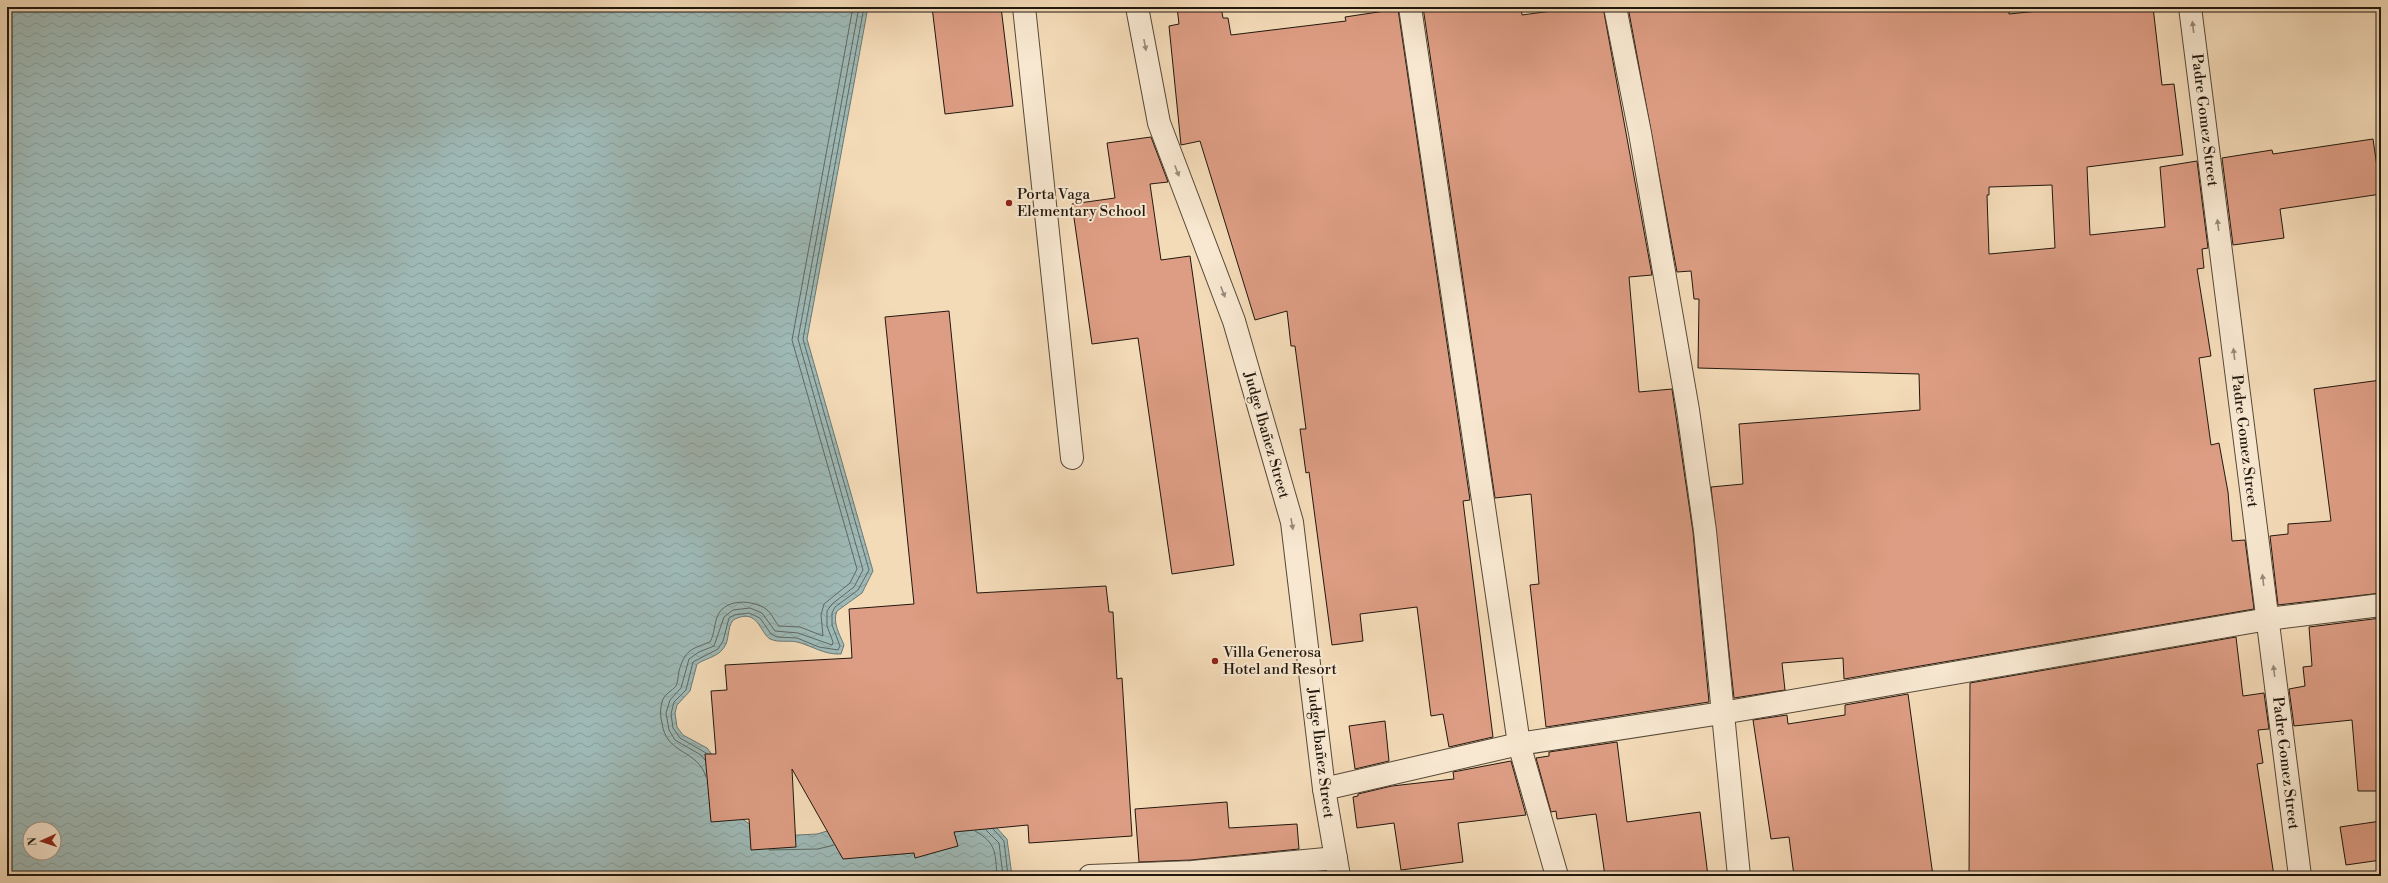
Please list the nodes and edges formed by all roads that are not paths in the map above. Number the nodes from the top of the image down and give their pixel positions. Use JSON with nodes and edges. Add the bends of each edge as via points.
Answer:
{"nodes":[{"id":1,"x":1024,"y":7,"type":"edge"},
{"id":2,"x":1138,"y":7,"type":"edge"},
{"id":3,"x":1410,"y":7,"type":"edge"},
{"id":4,"x":1615,"y":7,"type":"edge"},
{"id":5,"x":2190,"y":7,"type":"edge"},
{"id":6,"x":1072,"y":458,"type":"dead end"},
{"id":7,"x":2381,"y":605,"type":"edge"},
{"id":8,"x":2268,"y":619,"type":"junction"},
{"id":9,"x":1722,"y":713,"type":"junction"},
{"id":10,"x":1519,"y":744,"type":"junction"},
{"id":11,"x":1324,"y":789,"type":"junction"},
{"id":12,"x":1337,"y":867,"type":"edge"},
{"id":13,"x":1090,"y":876,"type":"edge"},
{"id":14,"x":1557,"y":876,"type":"edge"},
{"id":15,"x":1739,"y":876,"type":"edge"},
{"id":16,"x":2300,"y":876,"type":"edge"}],
"edges":[{"from":1,"to":6,"type":"street"},
{"from":2,"to":11,"type":"street","name":"Judge Ibañez Street","one_way":true,"via":[[1159,123],[1234,321],[1292,522]]},
{"from":3,"to":10,"type":"street"},
{"from":4,"to":9,"type":"street","via":[[1640,133],[1688,410],[1705,531]]},
{"from":8,"to":5,"type":"street","name":"Padre Gomez Street","one_way":true},
{"from":7,"to":8,"type":"street"},
{"from":8,"to":9,"type":"street"},
{"from":16,"to":8,"type":"street","name":"Padre Gomez Street","one_way":true},
{"from":9,"to":10,"type":"street"},
{"from":9,"to":15,"type":"street"},
{"from":10,"to":11,"type":"street"},
{"from":10,"to":14,"type":"street"},
{"from":11,"to":12,"type":"street","name":"Judge Ibañez Street"},
{"from":12,"to":13,"type":"street"}]}
